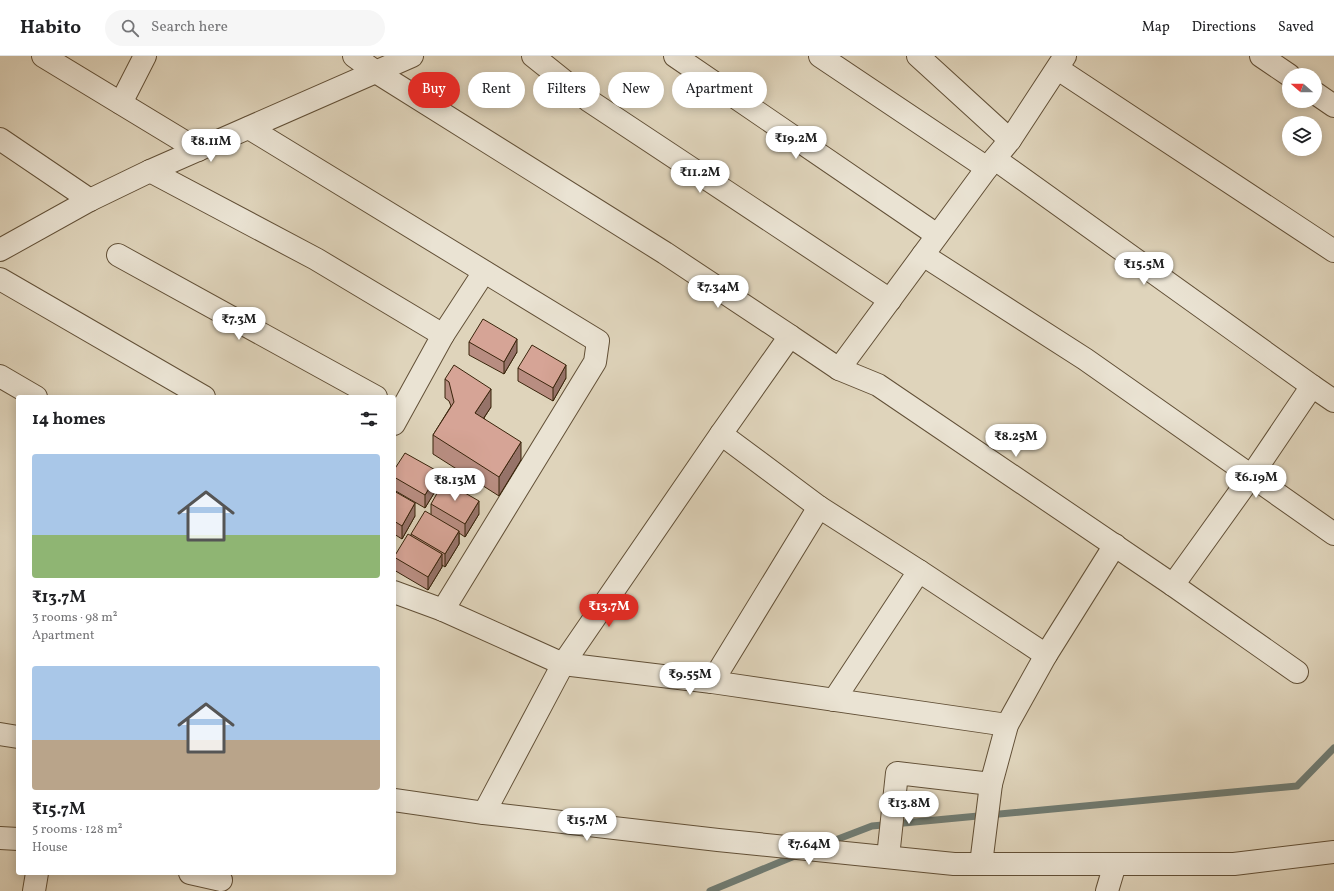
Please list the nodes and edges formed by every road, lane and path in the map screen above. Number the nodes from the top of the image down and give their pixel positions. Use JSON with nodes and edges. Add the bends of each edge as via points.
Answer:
{"nodes":[{"id":1,"x":43,"y":56,"type":"edge"},
{"id":2,"x":145,"y":56,"type":"edge"},
{"id":3,"x":354,"y":56,"type":"edge"},
{"id":4,"x":412,"y":56,"type":"edge"},
{"id":5,"x":533,"y":56,"type":"edge"},
{"id":6,"x":674,"y":56,"type":"edge"},
{"id":7,"x":820,"y":56,"type":"edge"},
{"id":8,"x":918,"y":56,"type":"edge"},
{"id":9,"x":1261,"y":56,"type":"edge"},
{"id":10,"x":1061,"y":63,"type":"edge"},
{"id":11,"x":1282,"y":70,"type":"edge"},
{"id":12,"x":376,"y":72,"type":"junction"},
{"id":13,"x":1322,"y":98,"type":"edge"},
{"id":14,"x":121,"y":103,"type":"junction"},
{"id":15,"x":1334,"y":106,"type":"edge"},
{"id":16,"x":249,"y":128,"type":"junction"},
{"id":17,"x":0,"y":139,"type":"edge"},
{"id":18,"x":1010,"y":140,"type":"junction"},
{"id":19,"x":198,"y":150,"type":"junction"},
{"id":20,"x":991,"y":164,"type":"junction"},
{"id":21,"x":150,"y":171,"type":"junction"},
{"id":22,"x":90,"y":200,"type":"junction"},
{"id":23,"x":937,"y":235,"type":"junction"},
{"id":24,"x":0,"y":250,"type":"edge"},
{"id":25,"x":1334,"y":251,"type":"edge"},
{"id":26,"x":118,"y":255,"type":"dead end"},
{"id":27,"x":923,"y":255,"type":"junction"},
{"id":28,"x":484,"y":272,"type":"junction"},
{"id":29,"x":0,"y":278,"type":"edge"},
{"id":30,"x":890,"y":300,"type":"junction"},
{"id":31,"x":443,"y":335,"type":"junction"},
{"id":32,"x":790,"y":336,"type":"junction"},
{"id":33,"x":839,"y":369,"type":"junction"},
{"id":34,"x":0,"y":376,"type":"edge"},
{"id":35,"x":1312,"y":386,"type":"junction"},
{"id":36,"x":33,"y":395,"type":"edge"},
{"id":37,"x":201,"y":395,"type":"edge"},
{"id":38,"x":372,"y":395,"type":"edge"},
{"id":39,"x":1334,"y":401,"type":"edge"},
{"id":40,"x":397,"y":414,"type":"edge"},
{"id":41,"x":721,"y":434,"type":"junction"},
{"id":42,"x":1252,"y":475,"type":"junction"},
{"id":43,"x":818,"y":507,"type":"junction"},
{"id":44,"x":1334,"y":534,"type":"edge"},
{"id":45,"x":1115,"y":545,"type":"junction"},
{"id":46,"x":918,"y":571,"type":"junction"},
{"id":47,"x":1173,"y":585,"type":"junction"},
{"id":48,"x":396,"y":593,"type":"edge"},
{"id":49,"x":443,"y":610,"type":"junction"},
{"id":50,"x":1046,"y":655,"type":"junction"},
{"id":51,"x":563,"y":664,"type":"junction"},
{"id":52,"x":1297,"y":672,"type":"dead end"},
{"id":53,"x":712,"y":682,"type":"junction"},
{"id":54,"x":834,"y":700,"type":"junction"},
{"id":55,"x":1007,"y":725,"type":"junction"},
{"id":56,"x":0,"y":734,"type":"edge"},
{"id":57,"x":16,"y":737,"type":"edge"},
{"id":58,"x":990,"y":791,"type":"junction"},
{"id":59,"x":396,"y":800,"type":"edge"},
{"id":60,"x":484,"y":813,"type":"junction"},
{"id":61,"x":0,"y":838,"type":"edge"},
{"id":62,"x":16,"y":839,"type":"edge"},
{"id":63,"x":889,"y":848,"type":"junction"},
{"id":64,"x":1334,"y":852,"type":"edge"},
{"id":65,"x":981,"y":864,"type":"junction"},
{"id":66,"x":1115,"y":864,"type":"junction"},
{"id":67,"x":37,"y":875,"type":"edge"},
{"id":68,"x":199,"y":875,"type":"edge"},
{"id":69,"x":221,"y":880,"type":"dead end"},
{"id":70,"x":34,"y":891,"type":"edge"},
{"id":71,"x":1107,"y":891,"type":"edge"}],
"edges":[{"from":1,"to":14,"type":"street"},
{"from":2,"to":14,"type":"street"},
{"from":3,"to":12,"type":"street"},
{"from":4,"to":12,"type":"street"},
{"from":5,"to":30,"type":"street","via":[[588,100]]},
{"from":6,"to":23,"type":"street"},
{"from":7,"to":20,"type":"street"},
{"from":8,"to":18,"type":"street"},
{"from":9,"to":11,"type":"street"},
{"from":10,"to":18,"type":"street"},
{"from":10,"to":25,"type":"street"},
{"from":12,"to":16,"type":"street"},
{"from":12,"to":32,"type":"street","via":[[665,253]]},
{"from":13,"to":15,"type":"street"},
{"from":14,"to":19,"type":"street"},
{"from":16,"to":19,"type":"street"},
{"from":16,"to":28,"type":"street"},
{"from":17,"to":22,"type":"street"},
{"from":18,"to":20,"type":"street"},
{"from":19,"to":21,"type":"street"},
{"from":20,"to":23,"type":"street"},
{"from":20,"to":35,"type":"street"},
{"from":21,"to":22,"type":"street"},
{"from":21,"to":31,"type":"street","via":[[316,258]]},
{"from":22,"to":24,"type":"street"},
{"from":23,"to":27,"type":"street"},
{"from":26,"to":38,"type":"street"},
{"from":27,"to":30,"type":"street"},
{"from":27,"to":42,"type":"street","via":[[1085,359]]},
{"from":28,"to":31,"type":"street"},
{"from":28,"to":49,"type":"street","via":[[598,341],[595,362]]},
{"from":29,"to":37,"type":"street"},
{"from":30,"to":33,"type":"street"},
{"from":31,"to":40,"type":"street"},
{"from":32,"to":33,"type":"street"},
{"from":32,"to":41,"type":"street"},
{"from":33,"to":45,"type":"street","via":[[878,386]]},
{"from":34,"to":36,"type":"street"},
{"from":35,"to":39,"type":"street"},
{"from":35,"to":42,"type":"street"},
{"from":41,"to":43,"type":"street"},
{"from":41,"to":51,"type":"street"},
{"from":42,"to":44,"type":"street"},
{"from":42,"to":47,"type":"street"},
{"from":43,"to":46,"type":"street"},
{"from":43,"to":53,"type":"street"},
{"from":45,"to":47,"type":"street"},
{"from":45,"to":50,"type":"street"},
{"from":46,"to":50,"type":"street"},
{"from":46,"to":54,"type":"street"},
{"from":47,"to":52,"type":"street"},
{"from":48,"to":49,"type":"street"},
{"from":49,"to":51,"type":"street"},
{"from":50,"to":55,"type":"street"},
{"from":51,"to":53,"type":"street"},
{"from":51,"to":60,"type":"street"},
{"from":53,"to":54,"type":"street"},
{"from":54,"to":55,"type":"street"},
{"from":55,"to":58,"type":"street"},
{"from":56,"to":57,"type":"street"},
{"from":58,"to":63,"type":"street","via":[[897,773]]},
{"from":58,"to":65,"type":"street"},
{"from":59,"to":60,"type":"street"},
{"from":60,"to":63,"type":"street","via":[[837,852]]},
{"from":61,"to":62,"type":"street"},
{"from":63,"to":65,"type":"street","via":[[954,864]]},
{"from":64,"to":66,"type":"street","via":[[1234,864]]},
{"from":65,"to":66,"type":"street"},
{"from":66,"to":71,"type":"street"},
{"from":67,"to":70,"type":"street"},
{"from":68,"to":69,"type":"street"}]}
